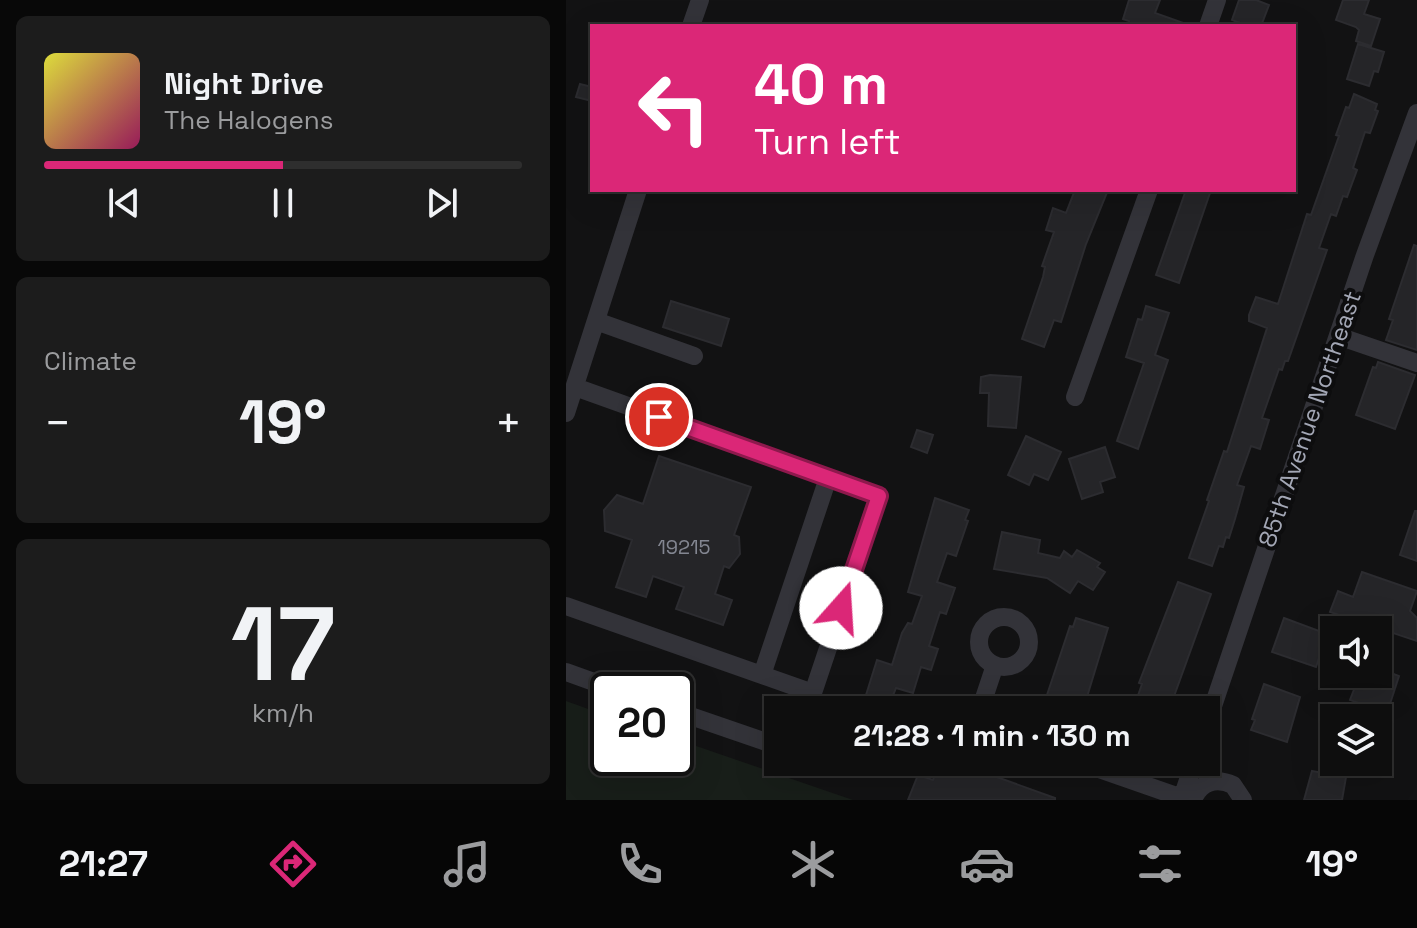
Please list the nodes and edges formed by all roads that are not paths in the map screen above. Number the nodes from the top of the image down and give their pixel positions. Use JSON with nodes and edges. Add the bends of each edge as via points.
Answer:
{"nodes":[{"id":1,"x":700,"y":0,"type":"edge"},
{"id":2,"x":1217,"y":0,"type":"edge"},
{"id":3,"x":692,"y":24,"type":"edge"},
{"id":4,"x":1209,"y":24,"type":"edge"},
{"id":5,"x":1417,"y":113,"type":"edge"},
{"id":6,"x":637,"y":192,"type":"edge"},
{"id":7,"x":1148,"y":192,"type":"edge"},
{"id":8,"x":596,"y":321,"type":"junction"},
{"id":9,"x":1338,"y":336,"type":"junction"},
{"id":10,"x":694,"y":356,"type":"dead end"},
{"id":11,"x":1417,"y":363,"type":"edge"},
{"id":12,"x":575,"y":387,"type":"junction"},
{"id":13,"x":1075,"y":397,"type":"dead end"},
{"id":14,"x":566,"y":413,"type":"edge"},
{"id":15,"x":828,"y":478,"type":"junction"},
{"id":16,"x":566,"y":606,"type":"edge"},
{"id":17,"x":995,"y":665,"type":"dead end"},
{"id":18,"x":566,"y":672,"type":"edge"},
{"id":19,"x":762,"y":675,"type":"junction"},
{"id":20,"x":590,"y":681,"type":"edge"},
{"id":21,"x":985,"y":696,"type":"edge"},
{"id":22,"x":1216,"y":696,"type":"edge"},
{"id":23,"x":694,"y":717,"type":"edge"},
{"id":24,"x":764,"y":741,"type":"edge"},
{"id":25,"x":1120,"y":776,"type":"edge"},
{"id":26,"x":1192,"y":776,"type":"edge"},
{"id":27,"x":1188,"y":799,"type":"edge"},
{"id":28,"x":1243,"y":800,"type":"edge"}],
"edges":[{"from":1,"to":3,"type":"street"},
{"from":2,"to":4,"type":"street"},
{"from":5,"to":9,"type":"street","name":"85th Avenue Northeast"},
{"from":6,"to":8,"type":"street"},
{"from":7,"to":13,"type":"street"},
{"from":8,"to":10,"type":"street"},
{"from":8,"to":12,"type":"street"},
{"from":9,"to":11,"type":"street"},
{"from":9,"to":22,"type":"street","name":"85th Avenue Northeast"},
{"from":12,"to":14,"type":"street"},
{"from":12,"to":15,"type":"street"},
{"from":15,"to":19,"type":"street"},
{"from":15,"to":19,"type":"street","via":[[879,496],[813,693]]},
{"from":16,"to":19,"type":"street"},
{"from":17,"to":21,"type":"street"},
{"from":18,"to":20,"type":"street"},
{"from":23,"to":24,"type":"street"},
{"from":25,"to":27,"type":"street"},
{"from":26,"to":27,"type":"street"},
{"from":27,"to":28,"type":"street","via":[[1216,781],[1233,785]]}]}
